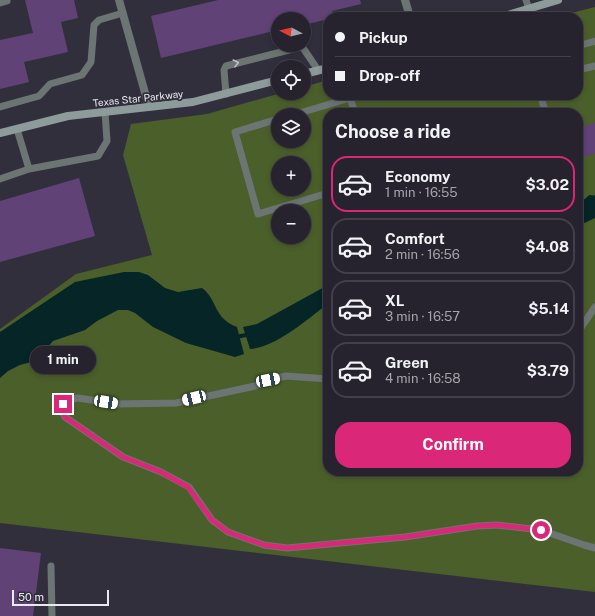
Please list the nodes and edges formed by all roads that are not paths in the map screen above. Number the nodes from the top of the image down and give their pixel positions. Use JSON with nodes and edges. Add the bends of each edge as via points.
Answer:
{"nodes":[{"id":1,"x":119,"y":0,"type":"edge"},
{"id":2,"x":405,"y":0,"type":"edge"},
{"id":3,"x":526,"y":0,"type":"edge"},
{"id":4,"x":558,"y":0,"type":"edge"},
{"id":5,"x":529,"y":9,"type":"junction"},
{"id":6,"x":409,"y":12,"type":"edge"},
{"id":7,"x":518,"y":12,"type":"edge"},
{"id":8,"x":123,"y":13,"type":"junction"},
{"id":9,"x":595,"y":41,"type":"edge"},
{"id":10,"x":583,"y":45,"type":"edge"},
{"id":11,"x":595,"y":66,"type":"edge"},
{"id":12,"x":323,"y":69,"type":"edge"},
{"id":13,"x":583,"y":69,"type":"edge"},
{"id":14,"x":318,"y":70,"type":"junction"},
{"id":15,"x":311,"y":72,"type":"edge"},
{"id":16,"x":271,"y":82,"type":"edge"},
{"id":17,"x":226,"y":94,"type":"junction"},
{"id":18,"x":343,"y":100,"type":"edge"},
{"id":19,"x":0,"y":107,"type":"edge"},
{"id":20,"x":149,"y":107,"type":"junction"},
{"id":21,"x":311,"y":110,"type":"edge"},
{"id":22,"x":105,"y":112,"type":"junction"},
{"id":23,"x":271,"y":121,"type":"edge"},
{"id":24,"x":17,"y":129,"type":"junction"},
{"id":25,"x":0,"y":134,"type":"edge"},
{"id":26,"x":29,"y":169,"type":"junction"},
{"id":27,"x":0,"y":179,"type":"edge"},
{"id":28,"x":323,"y":194,"type":"edge"},
{"id":29,"x":595,"y":307,"type":"edge"},
{"id":30,"x":583,"y":325,"type":"edge"},
{"id":31,"x":323,"y":379,"type":"edge"},
{"id":32,"x":595,"y":548,"type":"edge"},
{"id":33,"x":51,"y":566,"type":"dead end"},
{"id":34,"x":52,"y":616,"type":"edge"}],
"edges":[{"from":1,"to":8,"type":"street"},
{"from":2,"to":6,"type":"street"},
{"from":3,"to":5,"type":"lane"},
{"from":4,"to":5,"type":"street"},
{"from":5,"to":7,"type":"street"},
{"from":8,"to":19,"type":"lane","via":[[99,20],[94,25],[91,62],[82,75],[50,84],[40,96]]},
{"from":8,"to":20,"type":"street"},
{"from":9,"to":10,"type":"lane"},
{"from":11,"to":13,"type":"lane"},
{"from":12,"to":14,"type":"street"},
{"from":14,"to":15,"type":"street"},
{"from":17,"to":14,"type":"lane","one_way":true,"via":[[226,66],[301,47]]},
{"from":16,"to":17,"type":"street","name":"Texas Star Parkway"},
{"from":17,"to":20,"type":"street","name":"Texas Star Parkway","via":[[193,102]]},
{"from":18,"to":21,"type":"lane"},
{"from":20,"to":22,"type":"street","name":"Texas Star Parkway"},
{"from":22,"to":24,"type":"street","name":"Texas Star Parkway","via":[[68,116]]},
{"from":22,"to":26,"type":"lane","via":[[107,141],[98,156]]},
{"from":23,"to":28,"type":"lane","via":[[235,132],[258,214]]},
{"from":24,"to":25,"type":"street","name":"Texas Star Parkway"},
{"from":24,"to":26,"type":"lane"},
{"from":26,"to":27,"type":"lane"},
{"from":29,"to":30,"type":"lane"},
{"from":31,"to":32,"type":"lane","via":[[286,376],[255,386],[176,402],[117,404],[78,398],[68,400],[62,408],[65,417],[123,457],[161,472],[188,487],[212,520],[228,532],[264,545],[287,548],[497,525],[541,530]]},
{"from":33,"to":34,"type":"lane"}]}
